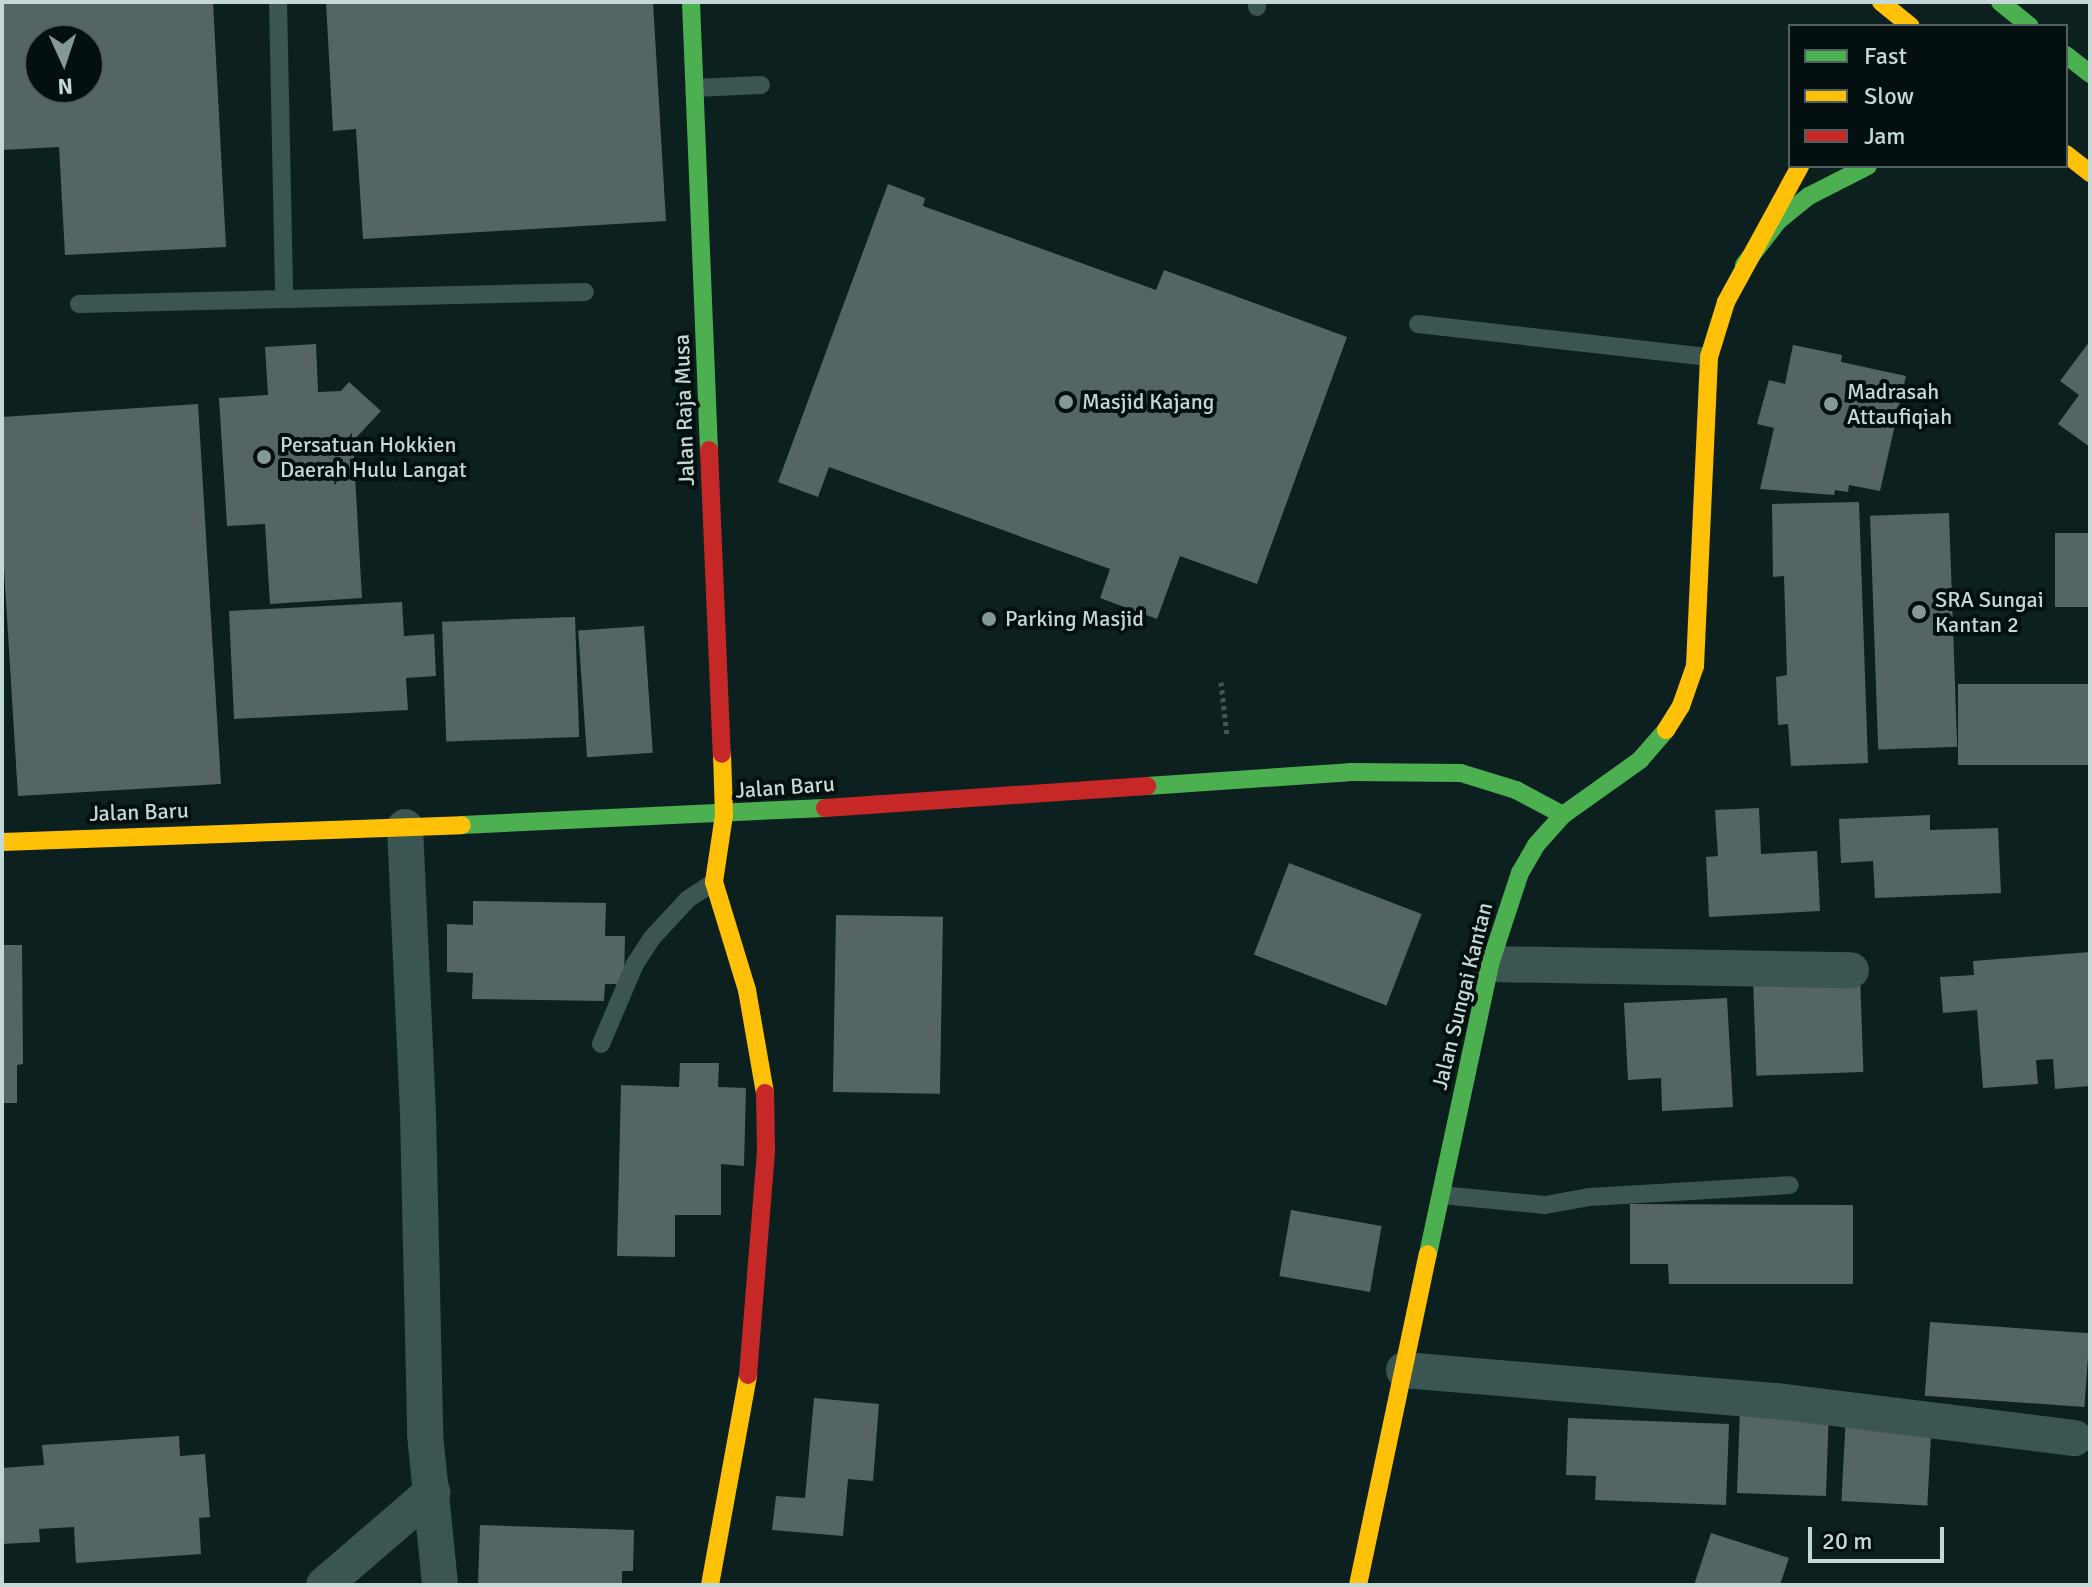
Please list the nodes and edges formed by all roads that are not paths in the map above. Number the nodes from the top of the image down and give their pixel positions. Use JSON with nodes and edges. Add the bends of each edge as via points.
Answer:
{"nodes":[{"id":1,"x":278,"y":2,"type":"edge"},
{"id":2,"x":691,"y":2,"type":"edge"},
{"id":3,"x":1881,"y":2,"type":"edge"},
{"id":4,"x":2000,"y":2,"type":"edge"},
{"id":5,"x":1909,"y":21,"type":"edge"},
{"id":6,"x":2028,"y":24,"type":"edge"},
{"id":7,"x":2068,"y":57,"type":"edge"},
{"id":8,"x":2090,"y":74,"type":"edge"},
{"id":9,"x":761,"y":85,"type":"dead end"},
{"id":10,"x":695,"y":88,"type":"junction"},
{"id":11,"x":2068,"y":156,"type":"edge"},
{"id":12,"x":1799,"y":168,"type":"edge"},
{"id":13,"x":1864,"y":168,"type":"edge"},
{"id":14,"x":2090,"y":173,"type":"edge"},
{"id":15,"x":1744,"y":265,"type":"junction"},
{"id":16,"x":585,"y":292,"type":"dead end"},
{"id":17,"x":284,"y":299,"type":"junction"},
{"id":18,"x":79,"y":304,"type":"dead end"},
{"id":19,"x":1418,"y":324,"type":"dead end"},
{"id":20,"x":1709,"y":357,"type":"junction"},
{"id":21,"x":724,"y":815,"type":"junction"},
{"id":22,"x":1563,"y":815,"type":"junction"},
{"id":23,"x":405,"y":827,"type":"junction"},
{"id":24,"x":2,"y":842,"type":"edge"},
{"id":25,"x":714,"y":882,"type":"junction"},
{"id":26,"x":1490,"y":964,"type":"junction"},
{"id":27,"x":1851,"y":970,"type":"dead end"},
{"id":28,"x":601,"y":1044,"type":"dead end"},
{"id":29,"x":1790,"y":1185,"type":"dead end"},
{"id":30,"x":1441,"y":1195,"type":"junction"},
{"id":31,"x":1404,"y":1370,"type":"junction"},
{"id":32,"x":2075,"y":1438,"type":"dead end"},
{"id":33,"x":432,"y":1492,"type":"junction"},
{"id":34,"x":324,"y":1585,"type":"edge"},
{"id":35,"x":440,"y":1585,"type":"edge"},
{"id":36,"x":710,"y":1585,"type":"edge"},
{"id":37,"x":1358,"y":1585,"type":"edge"}],
"edges":[{"from":1,"to":17,"type":"lane"},
{"from":2,"to":10,"type":"street","name":"Jalan Raja Musa"},
{"from":3,"to":5,"type":"street"},
{"from":4,"to":6,"type":"street"},
{"from":7,"to":8,"type":"street"},
{"from":9,"to":10,"type":"lane"},
{"from":10,"to":21,"type":"street","name":"Jalan Raja Musa"},
{"from":11,"to":14,"type":"street"},
{"from":12,"to":15,"type":"street","name":"Jalan Sungai Kantan"},
{"from":13,"to":15,"type":"street","via":[[1809,196],[1778,221]]},
{"from":15,"to":20,"type":"street","name":"Jalan Sungai Kantan"},
{"from":16,"to":17,"type":"lane"},
{"from":17,"to":18,"type":"lane"},
{"from":19,"to":20,"type":"lane"},
{"from":20,"to":22,"type":"street","name":"Jalan Sungai Kantan","via":[[1695,666],[1681,706],[1662,737],[1640,760]]},
{"from":21,"to":22,"type":"street","name":"Jalan Baru","via":[[1350,772],[1461,773],[1516,790]]},
{"from":21,"to":23,"type":"street","name":"Jalan Baru"},
{"from":21,"to":25,"type":"street","name":"Jalan Raja Musa"},
{"from":22,"to":26,"type":"street","name":"Jalan Sungai Kantan","via":[[1520,873]]},
{"from":23,"to":24,"type":"street","name":"Jalan Baru"},
{"from":23,"to":33,"type":"street","via":[[425,1434]]},
{"from":25,"to":28,"type":"lane","via":[[688,899],[651,939]]},
{"from":25,"to":36,"type":"street","via":[[758,1041],[766,1149],[746,1394]]},
{"from":26,"to":27,"type":"street"},
{"from":26,"to":30,"type":"street","name":"Jalan Sungai Kantan"},
{"from":29,"to":30,"type":"lane","via":[[1590,1197],[1545,1205]]},
{"from":30,"to":31,"type":"street","name":"Jalan Sungai Kantan"},
{"from":31,"to":32,"type":"street","via":[[1777,1401]]},
{"from":31,"to":37,"type":"street","name":"Jalan Sungai Kantan"},
{"from":33,"to":34,"type":"street"},
{"from":33,"to":35,"type":"street"}]}
